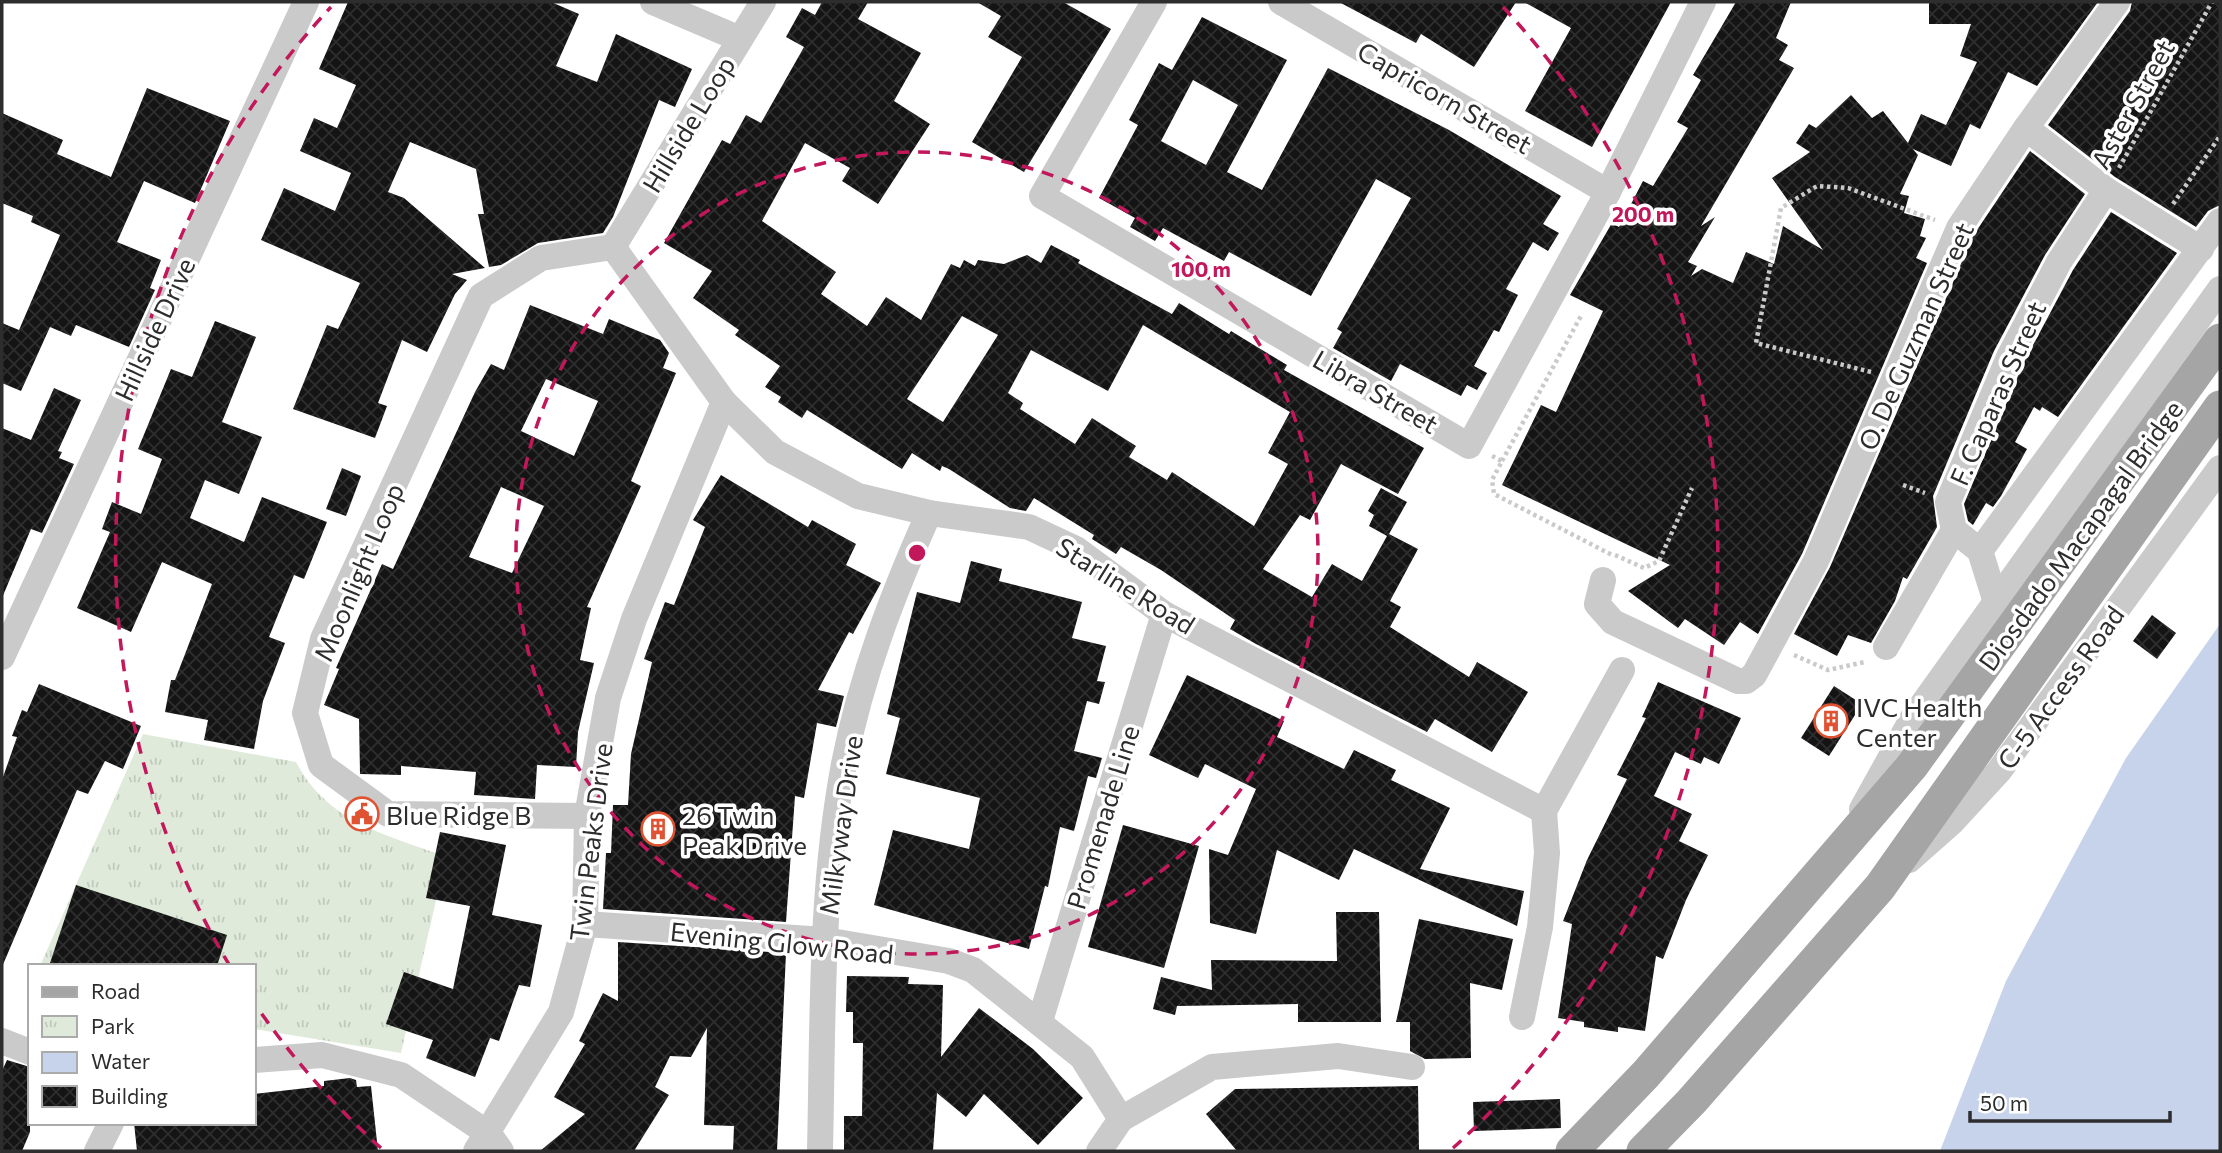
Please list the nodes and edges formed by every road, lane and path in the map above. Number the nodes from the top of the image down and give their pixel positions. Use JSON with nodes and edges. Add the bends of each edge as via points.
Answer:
{"nodes":[{"id":1,"x":306,"y":2,"type":"edge"},
{"id":2,"x":653,"y":2,"type":"edge"},
{"id":3,"x":763,"y":2,"type":"edge"},
{"id":4,"x":1154,"y":2,"type":"edge"},
{"id":5,"x":1281,"y":2,"type":"edge"},
{"id":6,"x":1703,"y":2,"type":"edge"},
{"id":7,"x":2117,"y":2,"type":"edge"},
{"id":8,"x":2212,"y":2,"type":"edge"},
{"id":9,"x":740,"y":39,"type":"junction"},
{"id":10,"x":2026,"y":128,"type":"junction"},
{"id":11,"x":2220,"y":136,"type":"edge"},
{"id":12,"x":2106,"y":190,"type":"junction"},
{"id":13,"x":1608,"y":192,"type":"junction"},
{"id":14,"x":2220,"y":221,"type":"edge"},
{"id":15,"x":2160,"y":222,"type":"junction"},
{"id":16,"x":1959,"y":228,"type":"junction"},
{"id":17,"x":613,"y":247,"type":"junction"},
{"id":18,"x":2201,"y":249,"type":"junction"},
{"id":19,"x":2220,"y":289,"type":"edge"},
{"id":20,"x":1582,"y":314,"type":"dead end"},
{"id":21,"x":2220,"y":340,"type":"edge"},
{"id":22,"x":1895,"y":379,"type":"junction"},
{"id":23,"x":724,"y":402,"type":"junction"},
{"id":24,"x":2220,"y":407,"type":"edge"},
{"id":25,"x":1469,"y":446,"type":"junction"},
{"id":26,"x":1502,"y":461,"type":"junction"},
{"id":27,"x":2220,"y":468,"type":"edge"},
{"id":28,"x":1692,"y":488,"type":"dead end"},
{"id":29,"x":929,"y":513,"type":"junction"},
{"id":30,"x":1954,"y":530,"type":"junction"},
{"id":31,"x":1980,"y":551,"type":"junction"},
{"id":32,"x":1615,"y":554,"type":"junction"},
{"id":33,"x":1602,"y":580,"type":"joint"},
{"id":34,"x":1995,"y":599,"type":"junction"},
{"id":35,"x":1164,"y":614,"type":"junction"},
{"id":36,"x":1772,"y":643,"type":"junction"},
{"id":37,"x":1886,"y":647,"type":"joint"},
{"id":38,"x":2,"y":657,"type":"edge"},
{"id":39,"x":1622,"y":670,"type":"dead end"},
{"id":40,"x":1544,"y":811,"type":"junction"},
{"id":41,"x":587,"y":816,"type":"junction"},
{"id":42,"x":1834,"y":860,"type":"junction"},
{"id":43,"x":1880,"y":887,"type":"junction"},
{"id":44,"x":585,"y":924,"type":"junction"},
{"id":45,"x":825,"y":940,"type":"junction"},
{"id":46,"x":1522,"y":1017,"type":"dead end"},
{"id":47,"x":1040,"y":1021,"type":"junction"},
{"id":48,"x":2,"y":1041,"type":"edge"},
{"id":49,"x":28,"y":1051,"type":"edge"},
{"id":50,"x":256,"y":1060,"type":"edge"},
{"id":51,"x":1412,"y":1067,"type":"dead end"},
{"id":52,"x":1121,"y":1119,"type":"junction"},
{"id":53,"x":110,"y":1125,"type":"edge"},
{"id":54,"x":489,"y":1146,"type":"edge"},
{"id":55,"x":97,"y":1151,"type":"edge"},
{"id":56,"x":820,"y":1151,"type":"edge"},
{"id":57,"x":1099,"y":1151,"type":"edge"},
{"id":58,"x":1572,"y":1151,"type":"edge"},
{"id":59,"x":1643,"y":1151,"type":"edge"}],
"edges":[{"from":1,"to":38,"type":"street","name":"Hillside Drive"},
{"from":2,"to":9,"type":"street"},
{"from":3,"to":9,"type":"street","name":"Hillside Loop"},
{"from":4,"to":25,"type":"street","name":"Libra Street","via":[[1042,196]]},
{"from":5,"to":13,"type":"street","name":"Capricorn Street"},
{"from":6,"to":13,"type":"street","name":"Libra Street"},
{"from":7,"to":10,"type":"street","name":"O. De Guzman Street"},
{"from":8,"to":12,"type":"path","name":"Aster Street"},
{"from":9,"to":17,"type":"street","name":"Hillside Loop"},
{"from":10,"to":12,"type":"street"},
{"from":10,"to":16,"type":"street","name":"O. De Guzman Street"},
{"from":11,"to":15,"type":"path"},
{"from":12,"to":15,"type":"street"},
{"from":12,"to":30,"type":"street","name":"F. Caparas Street","via":[[2059,262],[2009,357],[1948,502]]},
{"from":13,"to":25,"type":"street","name":"Libra Street"},
{"from":14,"to":18,"type":"street"},
{"from":15,"to":18,"type":"street"},
{"from":16,"to":22,"type":"street","name":"O. De Guzman Street"},
{"from":16,"to":22,"type":"path","via":[[1848,188],[1817,187],[1781,208],[1756,343]]},
{"from":17,"to":23,"type":"street","name":"Starline Road"},
{"from":17,"to":41,"type":"street","name":"Moonlight Loop","via":[[541,258],[481,296],[323,639],[305,713],[321,765],[388,814]]},
{"from":18,"to":31,"type":"street"},
{"from":19,"to":34,"type":"street"},
{"from":20,"to":26,"type":"path"},
{"from":21,"to":42,"type":"main road","name":"Diosdado Macapagal Bridge","via":[[1912,766]]},
{"from":22,"to":36,"type":"street","name":"O. De Guzman Street","via":[[1816,561]]},
{"from":23,"to":29,"type":"street","name":"Starline Road","via":[[775,452],[858,496]]},
{"from":23,"to":41,"type":"street","name":"Twin Peaks Drive","via":[[634,619],[608,698]]},
{"from":24,"to":43,"type":"main road","name":"Diosdado Macapagal Bridge"},
{"from":25,"to":26,"type":"path"},
{"from":26,"to":32,"type":"path","via":[[1490,487],[1494,494]]},
{"from":27,"to":43,"type":"street","name":"C-5 Access Road","via":[[1999,771],[1952,822]]},
{"from":28,"to":32,"type":"path","via":[[1659,561],[1643,568]]},
{"from":29,"to":35,"type":"street","name":"Starline Road","via":[[1030,527],[1076,550]]},
{"from":29,"to":45,"type":"street","name":"Milkyway Drive","via":[[865,678],[844,764]]},
{"from":30,"to":31,"type":"street"},
{"from":30,"to":37,"type":"street"},
{"from":31,"to":34,"type":"street"},
{"from":32,"to":33,"type":"path"},
{"from":33,"to":36,"type":"street","name":"O. De Guzman Street","via":[[1597,604],[1613,622],[1738,681],[1754,675]]},
{"from":34,"to":42,"type":"street","via":[[1912,719]]},
{"from":35,"to":40,"type":"street","name":"Starline Road"},
{"from":35,"to":47,"type":"street","name":"Promenade Line"},
{"from":36,"to":37,"type":"path","via":[[1828,670],[1870,660]]},
{"from":39,"to":40,"type":"street"},
{"from":40,"to":46,"type":"street","via":[[1547,853],[1540,928]]},
{"from":41,"to":44,"type":"street","name":"Twin Peaks Drive"},
{"from":42,"to":58,"type":"main road","name":"Diosdado Macapagal Bridge"},
{"from":43,"to":59,"type":"main road","name":"Diosdado Macapagal Bridge"},
{"from":44,"to":45,"type":"street","name":"Evening Glow Road"},
{"from":44,"to":54,"type":"street","name":"Twin Peaks Drive","via":[[561,1012]]},
{"from":45,"to":47,"type":"street","name":"Evening Glow Road","via":[[949,961],[973,970]]},
{"from":45,"to":56,"type":"street","name":"Milkyway Drive"},
{"from":47,"to":52,"type":"street","name":"Evening Glow Road","via":[[1082,1057]]},
{"from":48,"to":49,"type":"street"},
{"from":50,"to":54,"type":"street","via":[[322,1055],[401,1076]]},
{"from":51,"to":52,"type":"street","via":[[1338,1056],[1212,1067]]},
{"from":52,"to":57,"type":"street"},
{"from":53,"to":55,"type":"street"}]}
